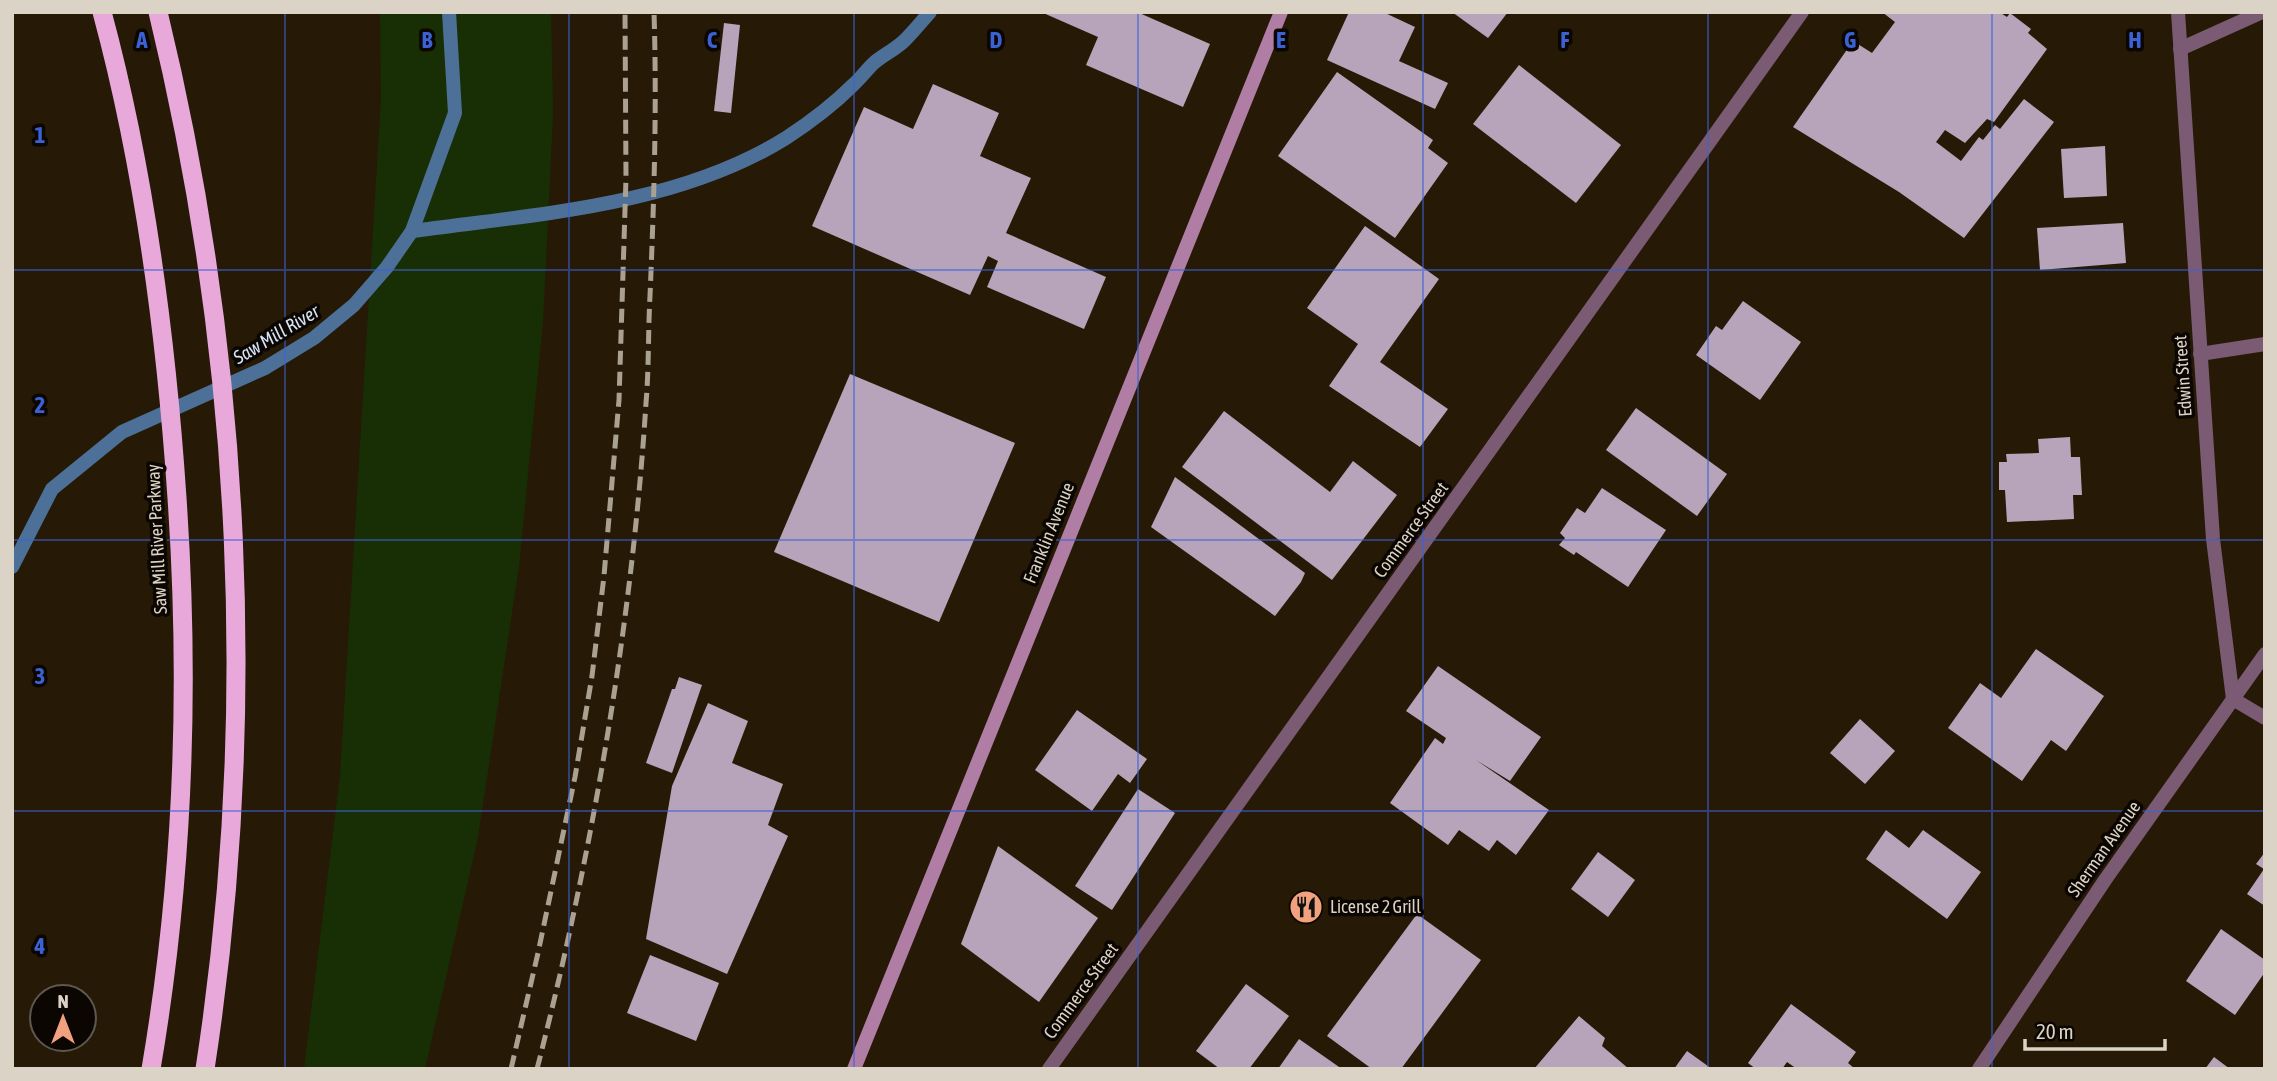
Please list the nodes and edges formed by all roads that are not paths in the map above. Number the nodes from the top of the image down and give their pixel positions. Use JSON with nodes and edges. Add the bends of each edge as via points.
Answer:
{"nodes":[{"id":1,"x":102,"y":12,"type":"edge"},
{"id":2,"x":158,"y":12,"type":"edge"},
{"id":3,"x":1281,"y":12,"type":"edge"},
{"id":4,"x":1802,"y":12,"type":"edge"},
{"id":5,"x":2178,"y":12,"type":"edge"},
{"id":6,"x":2262,"y":12,"type":"edge"},
{"id":7,"x":2180,"y":49,"type":"junction"},
{"id":8,"x":2265,"y":344,"type":"edge"},
{"id":9,"x":2200,"y":354,"type":"junction"},
{"id":10,"x":2265,"y":654,"type":"edge"},
{"id":11,"x":2233,"y":699,"type":"junction"},
{"id":12,"x":2265,"y":718,"type":"edge"},
{"id":13,"x":1051,"y":1068,"type":"edge"},
{"id":14,"x":151,"y":1069,"type":"edge"},
{"id":15,"x":205,"y":1069,"type":"edge"},
{"id":16,"x":854,"y":1069,"type":"edge"},
{"id":17,"x":1979,"y":1069,"type":"edge"}],
"edges":[{"from":1,"to":14,"type":"highway","name":"Saw Mill River Parkway","via":[[146,214],[172,421],[181,550],[179,789],[165,975]]},
{"from":2,"to":15,"type":"highway","via":[[204,236],[229,456],[235,579],[235,751],[224,921]]},
{"from":3,"to":16,"type":"main road","name":"Franklin Avenue"},
{"from":4,"to":13,"type":"street","name":"Commerce Street"},
{"from":5,"to":7,"type":"street","name":"Edwin Street"},
{"from":6,"to":7,"type":"street"},
{"from":7,"to":9,"type":"street","name":"Edwin Street"},
{"from":8,"to":9,"type":"street"},
{"from":9,"to":11,"type":"street","name":"Edwin Street","via":[[2213,539]]},
{"from":10,"to":11,"type":"street","name":"Sherman Avenue"},
{"from":11,"to":12,"type":"street"},
{"from":11,"to":17,"type":"street","name":"Sherman Avenue"}]}
